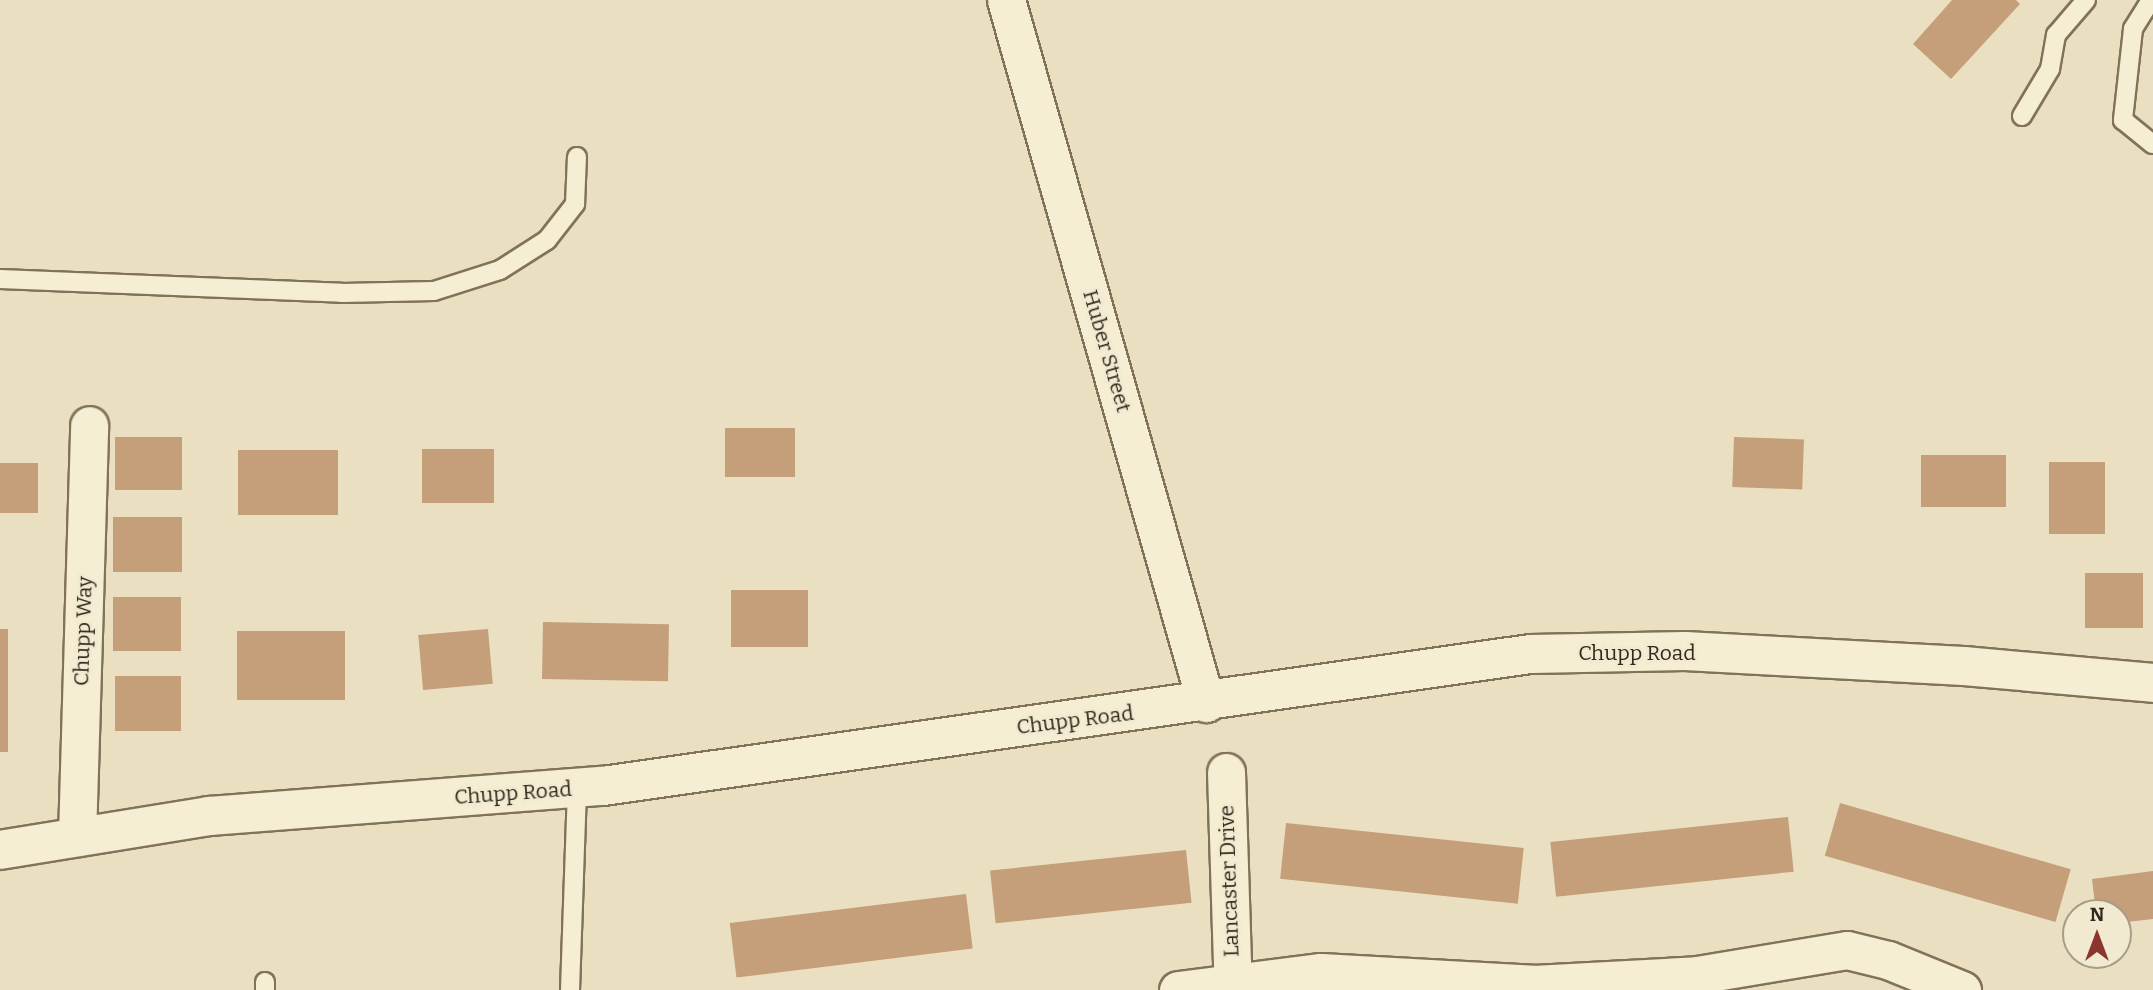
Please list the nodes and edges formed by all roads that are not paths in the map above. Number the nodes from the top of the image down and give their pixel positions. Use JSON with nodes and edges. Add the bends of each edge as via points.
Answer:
{"nodes":[{"id":1,"x":1006,"y":0,"type":"edge"},
{"id":2,"x":2086,"y":0,"type":"edge"},
{"id":3,"x":2151,"y":0,"type":"edge"},
{"id":4,"x":2022,"y":116,"type":"dead end"},
{"id":5,"x":2153,"y":144,"type":"edge"},
{"id":6,"x":577,"y":157,"type":"dead end"},
{"id":7,"x":0,"y":279,"type":"edge"},
{"id":8,"x":89,"y":425,"type":"dead end"},
{"id":9,"x":2153,"y":683,"type":"edge"},
{"id":10,"x":1206,"y":703,"type":"junction"},
{"id":11,"x":1226,"y":772,"type":"dead end"},
{"id":12,"x":577,"y":788,"type":"junction"},
{"id":13,"x":77,"y":837,"type":"junction"},
{"id":14,"x":0,"y":850,"type":"edge"},
{"id":15,"x":1917,"y":981,"type":"edge"},
{"id":16,"x":1233,"y":986,"type":"edge"},
{"id":17,"x":570,"y":990,"type":"edge"},
{"id":18,"x":1178,"y":990,"type":"edge"},
{"id":19,"x":1962,"y":990,"type":"edge"}],
"edges":[{"from":1,"to":10,"type":"street","name":"Huber Street"},
{"from":2,"to":4,"type":"lane","via":[[2056,35],[2050,69]]},
{"from":3,"to":5,"type":"lane","via":[[2133,29],[2123,120]]},
{"from":6,"to":7,"type":"lane","via":[[575,204],[547,240],[500,270],[434,291],[342,293]]},
{"from":8,"to":13,"type":"street","name":"Chupp Way"},
{"from":9,"to":10,"type":"street","name":"Chupp Road","via":[[1964,666],[1685,651],[1531,654],[1321,682]]},
{"from":10,"to":12,"type":"street","name":"Chupp Road"},
{"from":11,"to":16,"type":"street","name":"Lancaster Drive"},
{"from":12,"to":13,"type":"street","name":"Chupp Road","via":[[209,816]]},
{"from":12,"to":17,"type":"lane"},
{"from":13,"to":14,"type":"street","name":"Chupp Road"},
{"from":15,"to":16,"type":"street","via":[[1847,950],[1697,975],[1533,984],[1321,972]]},
{"from":15,"to":19,"type":"street"},
{"from":16,"to":18,"type":"street"}]}
